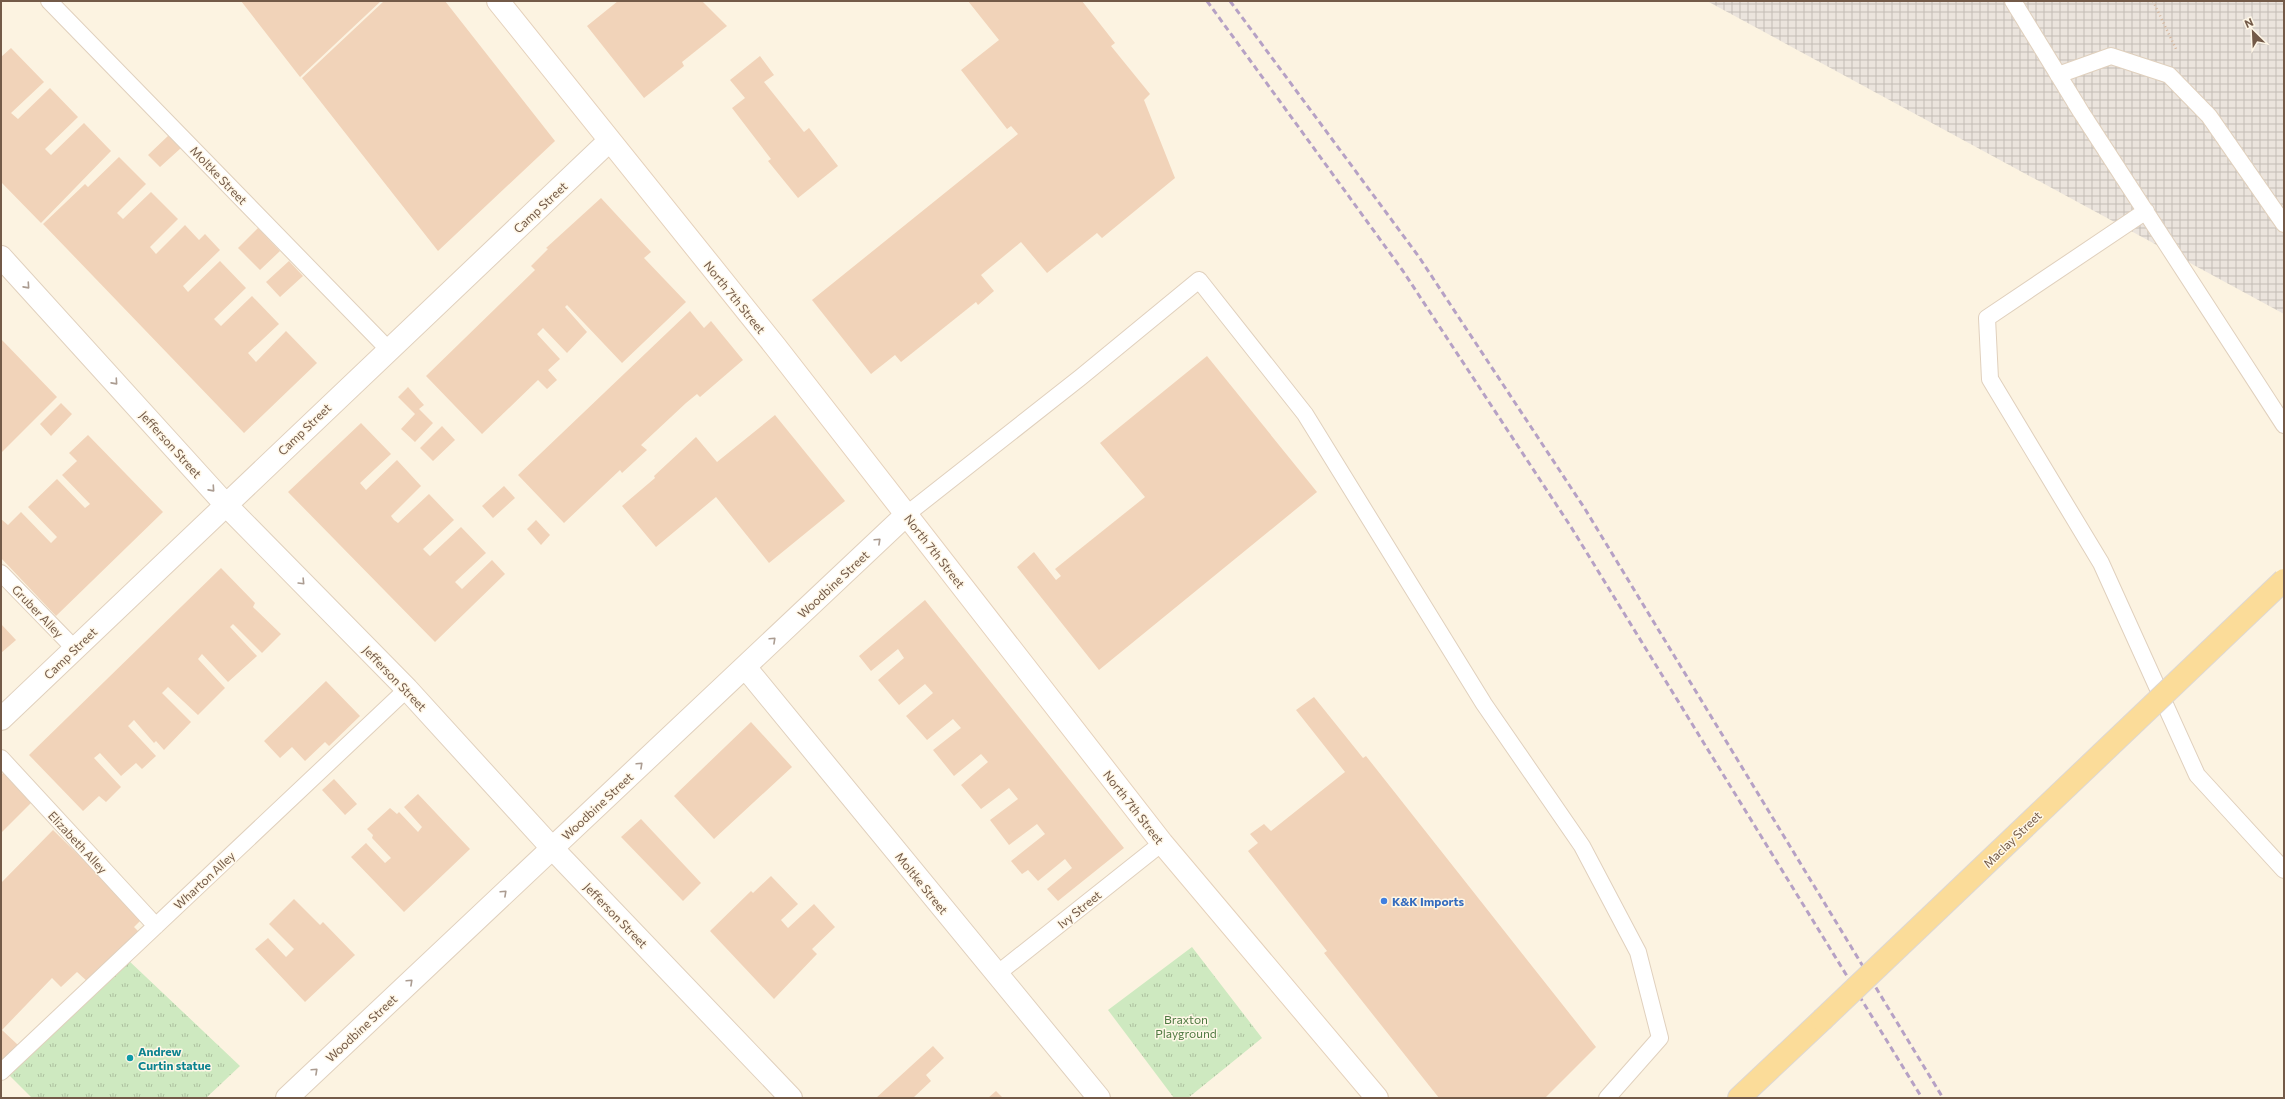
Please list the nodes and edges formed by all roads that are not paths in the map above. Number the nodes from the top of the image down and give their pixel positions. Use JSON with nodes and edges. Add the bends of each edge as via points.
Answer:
{"nodes":[{"id":1,"x":49,"y":1,"type":"edge"},
{"id":2,"x":498,"y":1,"type":"edge"},
{"id":3,"x":2013,"y":1,"type":"edge"},
{"id":4,"x":2058,"y":75,"type":"junction"},
{"id":5,"x":609,"y":141,"type":"junction"},
{"id":6,"x":2146,"y":212,"type":"junction"},
{"id":7,"x":2284,"y":224,"type":"edge"},
{"id":8,"x":1,"y":257,"type":"edge"},
{"id":9,"x":388,"y":349,"type":"junction"},
{"id":10,"x":2284,"y":425,"type":"edge"},
{"id":11,"x":226,"y":504,"type":"junction"},
{"id":12,"x":907,"y":514,"type":"junction"},
{"id":13,"x":1,"y":572,"type":"edge"},
{"id":14,"x":2284,"y":580,"type":"edge"},
{"id":15,"x":75,"y":649,"type":"junction"},
{"id":16,"x":745,"y":667,"type":"junction"},
{"id":17,"x":407,"y":689,"type":"junction"},
{"id":18,"x":1,"y":719,"type":"edge"},
{"id":19,"x":1,"y":758,"type":"edge"},
{"id":20,"x":1162,"y":843,"type":"junction"},
{"id":21,"x":552,"y":848,"type":"junction"},
{"id":22,"x":2284,"y":870,"type":"edge"},
{"id":23,"x":156,"y":926,"type":"junction"},
{"id":24,"x":998,"y":974,"type":"junction"},
{"id":25,"x":1,"y":1072,"type":"edge"},
{"id":26,"x":287,"y":1098,"type":"edge"},
{"id":27,"x":791,"y":1098,"type":"edge"},
{"id":28,"x":1099,"y":1098,"type":"edge"},
{"id":29,"x":1377,"y":1098,"type":"edge"},
{"id":30,"x":1607,"y":1098,"type":"edge"},
{"id":31,"x":1739,"y":1098,"type":"edge"}],
"edges":[{"from":1,"to":9,"type":"lane","name":"Moltke Street"},
{"from":2,"to":5,"type":"street","name":"North 7th Street"},
{"from":3,"to":4,"type":"lane"},
{"from":4,"to":6,"type":"lane"},
{"from":4,"to":7,"type":"lane","via":[[2111,56],[2169,75],[2209,116]]},
{"from":5,"to":9,"type":"street","name":"Camp Street"},
{"from":5,"to":12,"type":"street","name":"North 7th Street"},
{"from":6,"to":10,"type":"lane"},
{"from":6,"to":22,"type":"lane","via":[[1987,318],[1990,379],[2101,564],[2197,775]]},
{"from":8,"to":11,"type":"street","name":"Jefferson Street","one_way":true},
{"from":9,"to":11,"type":"street","name":"Camp Street"},
{"from":11,"to":15,"type":"street","name":"Camp Street"},
{"from":11,"to":17,"type":"street","name":"Jefferson Street","one_way":true},
{"from":16,"to":12,"type":"street","name":"Woodbine Street","one_way":true},
{"from":12,"to":20,"type":"street","name":"North 7th Street"},
{"from":12,"to":30,"type":"lane","via":[[1199,280],[1305,414],[1484,704],[1582,846],[1638,952],[1660,1038]]},
{"from":13,"to":15,"type":"lane","name":"Gruber Alley"},
{"from":14,"to":31,"type":"main road","name":"Maclay Street","bridge":true},
{"from":15,"to":18,"type":"street","name":"Camp Street"},
{"from":21,"to":16,"type":"street","name":"Woodbine Street","one_way":true},
{"from":16,"to":24,"type":"street","name":"Moltke Street"},
{"from":17,"to":21,"type":"street","name":"Jefferson Street"},
{"from":17,"to":23,"type":"lane","name":"Wharton Alley"},
{"from":19,"to":23,"type":"lane","name":"Elizabeth Alley"},
{"from":20,"to":24,"type":"lane","name":"Ivy Street"},
{"from":20,"to":29,"type":"street","name":"North 7th Street"},
{"from":26,"to":21,"type":"street","name":"Woodbine Street","one_way":true},
{"from":21,"to":27,"type":"street","name":"Jefferson Street"},
{"from":23,"to":25,"type":"lane","name":"Wharton Alley"},
{"from":24,"to":28,"type":"street","name":"Moltke Street"}]}
